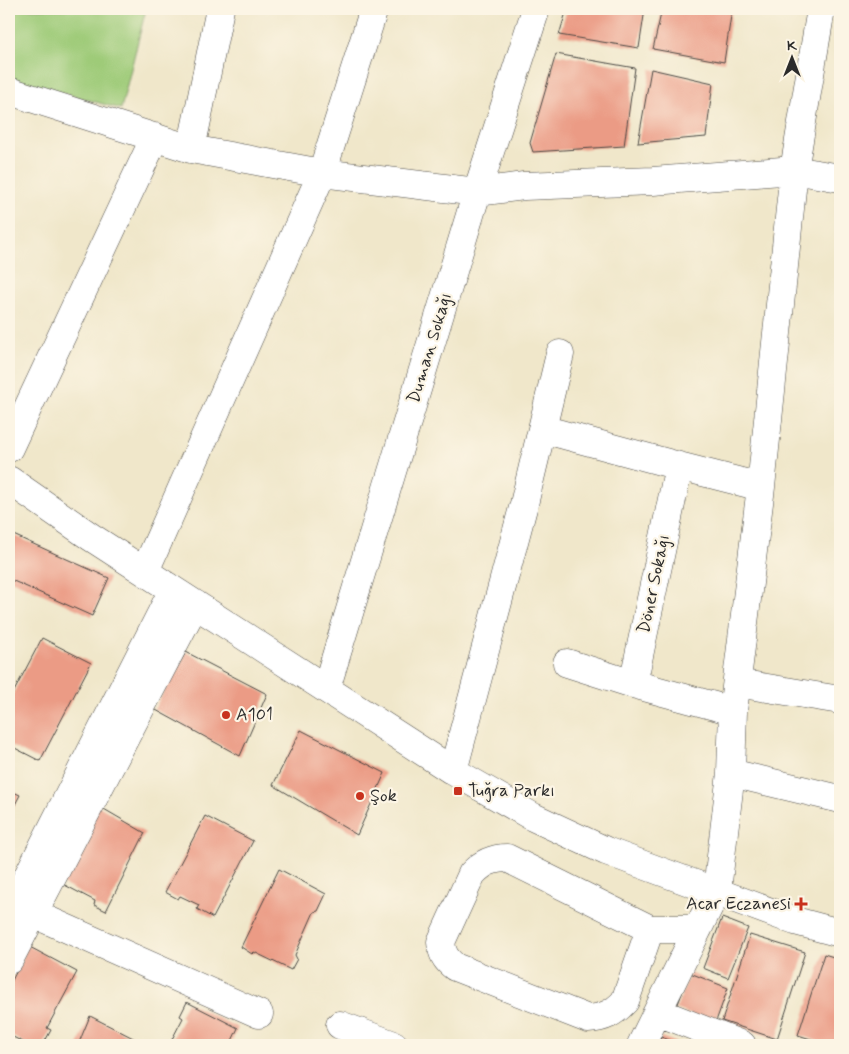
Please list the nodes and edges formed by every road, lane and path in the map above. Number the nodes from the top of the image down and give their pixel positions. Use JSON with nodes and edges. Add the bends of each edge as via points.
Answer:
{"nodes":[{"id":1,"x":220,"y":9,"type":"edge"},
{"id":2,"x":374,"y":9,"type":"edge"},
{"id":3,"x":536,"y":9,"type":"edge"},
{"id":4,"x":821,"y":9,"type":"edge"},
{"id":5,"x":9,"y":91,"type":"edge"},
{"id":6,"x":155,"y":138,"type":"junction"},
{"id":7,"x":191,"y":149,"type":"junction"},
{"id":8,"x":794,"y":170,"type":"junction"},
{"id":9,"x":322,"y":174,"type":"junction"},
{"id":10,"x":840,"y":178,"type":"edge"},
{"id":11,"x":477,"y":192,"type":"junction"},
{"id":12,"x":560,"y":354,"type":"dead end"},
{"id":13,"x":542,"y":429,"type":"junction"},
{"id":14,"x":9,"y":448,"type":"edge"},
{"id":15,"x":680,"y":466,"type":"junction"},
{"id":16,"x":9,"y":480,"type":"edge"},
{"id":17,"x":761,"y":487,"type":"junction"},
{"id":18,"x":145,"y":571,"type":"junction"},
{"id":19,"x":184,"y":597,"type":"junction"},
{"id":20,"x":567,"y":664,"type":"dead end"},
{"id":21,"x":737,"y":683,"type":"junction"},
{"id":22,"x":633,"y":684,"type":"junction"},
{"id":23,"x":326,"y":689,"type":"junction"},
{"id":24,"x":840,"y":700,"type":"edge"},
{"id":25,"x":733,"y":711,"type":"junction"},
{"id":26,"x":453,"y":771,"type":"junction"},
{"id":27,"x":731,"y":773,"type":"junction"},
{"id":28,"x":840,"y":799,"type":"edge"},
{"id":29,"x":717,"y":890,"type":"junction"},
{"id":30,"x":18,"y":911,"type":"edge"},
{"id":31,"x":650,"y":929,"type":"junction"},
{"id":32,"x":698,"y":929,"type":"junction"},
{"id":33,"x":840,"y":933,"type":"edge"},
{"id":34,"x":9,"y":960,"type":"edge"},
{"id":35,"x":658,"y":1012,"type":"junction"},
{"id":36,"x":259,"y":1014,"type":"dead end"},
{"id":37,"x":340,"y":1024,"type":"dead end"},
{"id":38,"x":394,"y":1045,"type":"edge"},
{"id":39,"x":641,"y":1045,"type":"edge"},
{"id":40,"x":742,"y":1045,"type":"edge"}],
"edges":[{"from":1,"to":7,"type":"street"},
{"from":2,"to":9,"type":"street"},
{"from":3,"to":11,"type":"street","name":"Duman Sokağı"},
{"from":4,"to":8,"type":"street"},
{"from":5,"to":6,"type":"street"},
{"from":6,"to":7,"type":"street"},
{"from":6,"to":14,"type":"street"},
{"from":7,"to":9,"type":"street"},
{"from":8,"to":10,"type":"street"},
{"from":8,"to":11,"type":"street","via":[[653,181],[524,186]]},
{"from":8,"to":17,"type":"street"},
{"from":9,"to":11,"type":"street"},
{"from":9,"to":18,"type":"street"},
{"from":11,"to":23,"type":"street","name":"Duman Sokağı"},
{"from":12,"to":13,"type":"street"},
{"from":13,"to":15,"type":"street"},
{"from":13,"to":26,"type":"street"},
{"from":15,"to":17,"type":"street"},
{"from":15,"to":22,"type":"street","name":"Döner Sokağı"},
{"from":16,"to":18,"type":"street"},
{"from":17,"to":21,"type":"street"},
{"from":18,"to":19,"type":"street"},
{"from":19,"to":23,"type":"street"},
{"from":19,"to":30,"type":"street"},
{"from":20,"to":22,"type":"street"},
{"from":21,"to":24,"type":"street"},
{"from":21,"to":25,"type":"street"},
{"from":22,"to":25,"type":"street"},
{"from":23,"to":26,"type":"street"},
{"from":25,"to":27,"type":"street"},
{"from":26,"to":29,"type":"street","via":[[533,817],[606,851]]},
{"from":27,"to":28,"type":"street"},
{"from":27,"to":29,"type":"street"},
{"from":29,"to":32,"type":"street"},
{"from":29,"to":33,"type":"street","via":[[795,921]]},
{"from":30,"to":34,"type":"street"},
{"from":30,"to":36,"type":"street"},
{"from":31,"to":31,"type":"street","via":[[507,858],[498,858],[480,866],[472,874],[441,942],[449,962],[455,967],[588,1020],[612,1013],[625,1001]]},
{"from":31,"to":32,"type":"street"},
{"from":32,"to":35,"type":"street"},
{"from":35,"to":39,"type":"street"},
{"from":35,"to":40,"type":"street"},
{"from":37,"to":38,"type":"street"}]}
